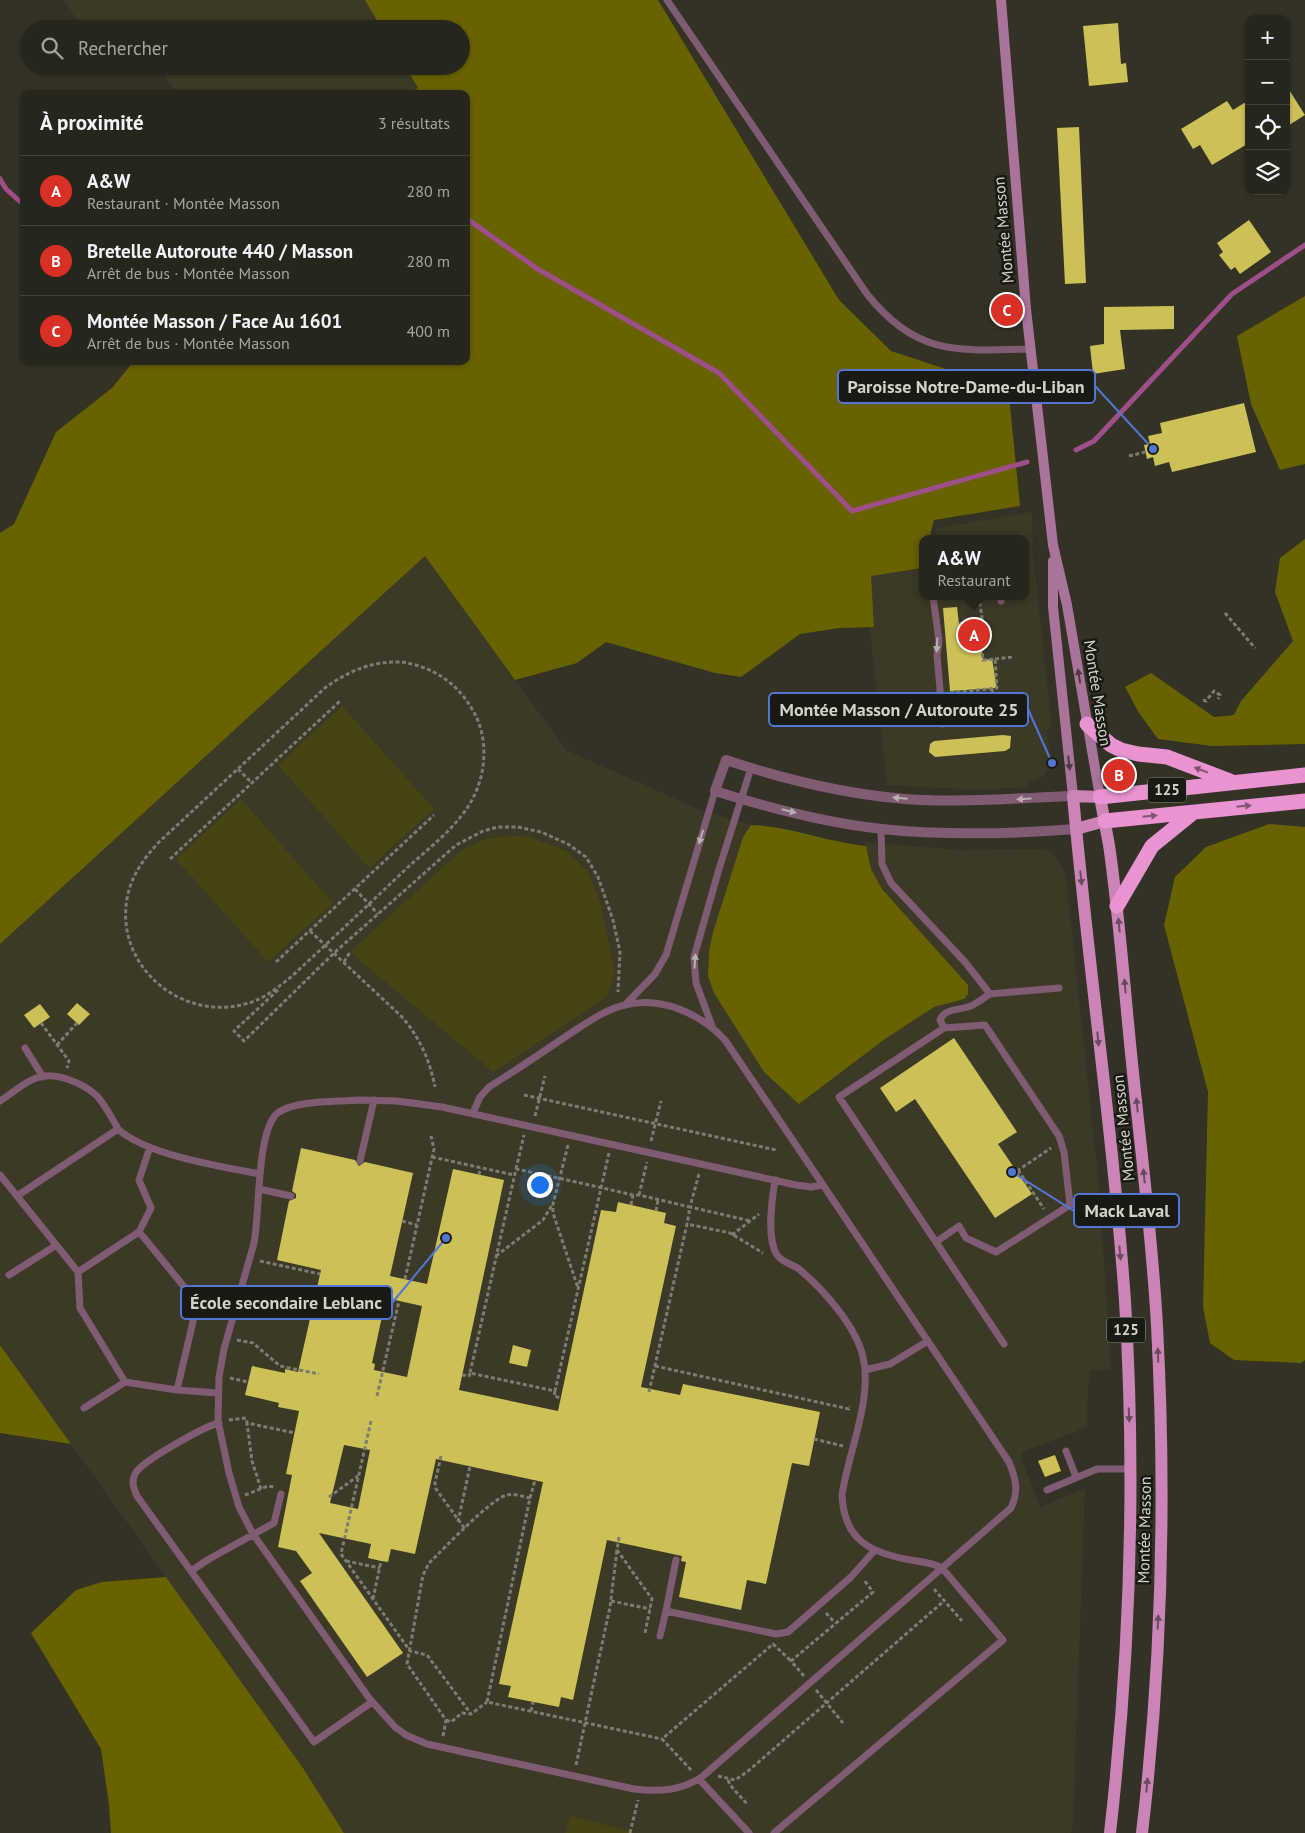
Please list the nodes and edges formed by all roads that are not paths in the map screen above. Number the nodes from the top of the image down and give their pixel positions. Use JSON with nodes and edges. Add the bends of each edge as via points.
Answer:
{"nodes":[{"id":1,"x":667,"y":0,"type":"edge"},
{"id":2,"x":1001,"y":0,"type":"edge"},
{"id":3,"x":1030,"y":349,"type":"junction"},
{"id":4,"x":1053,"y":546,"type":"junction"},
{"id":5,"x":934,"y":600,"type":"edge"},
{"id":6,"x":943,"y":724,"type":"dead end"},
{"id":7,"x":1087,"y":724,"type":"junction"},
{"id":8,"x":751,"y":768,"type":"junction"},
{"id":9,"x":1305,"y":775,"type":"edge"},
{"id":10,"x":1234,"y":783,"type":"junction"},
{"id":11,"x":716,"y":791,"type":"junction"},
{"id":12,"x":1073,"y":796,"type":"junction"},
{"id":13,"x":1100,"y":797,"type":"junction"},
{"id":14,"x":742,"y":799,"type":"junction"},
{"id":15,"x":1305,"y":801,"type":"edge"},
{"id":16,"x":1196,"y":812,"type":"junction"},
{"id":17,"x":1105,"y":821,"type":"junction"},
{"id":18,"x":881,"y":829,"type":"junction"},
{"id":19,"x":1076,"y":829,"type":"junction"},
{"id":20,"x":1117,"y":906,"type":"junction"},
{"id":21,"x":1059,"y":988,"type":"dead end"},
{"id":22,"x":990,"y":994,"type":"junction"},
{"id":23,"x":625,"y":1005,"type":"junction"},
{"id":24,"x":712,"y":1026,"type":"junction"},
{"id":25,"x":944,"y":1028,"type":"junction"},
{"id":26,"x":25,"y":1048,"type":"dead end"},
{"id":27,"x":43,"y":1077,"type":"junction"},
{"id":28,"x":374,"y":1100,"type":"junction"},
{"id":29,"x":0,"y":1101,"type":"edge"},
{"id":30,"x":474,"y":1113,"type":"junction"},
{"id":31,"x":118,"y":1128,"type":"junction"},
{"id":32,"x":150,"y":1146,"type":"junction"},
{"id":33,"x":360,"y":1161,"type":"dead end"},
{"id":34,"x":260,"y":1174,"type":"junction"},
{"id":35,"x":0,"y":1175,"type":"edge"},
{"id":36,"x":775,"y":1180,"type":"junction"},
{"id":37,"x":822,"y":1185,"type":"junction"},
{"id":38,"x":259,"y":1189,"type":"junction"},
{"id":39,"x":17,"y":1196,"type":"junction"},
{"id":40,"x":291,"y":1196,"type":"dead end"},
{"id":41,"x":1116,"y":1201,"type":"junction"},
{"id":42,"x":1070,"y":1205,"type":"junction"},
{"id":43,"x":139,"y":1232,"type":"junction"},
{"id":44,"x":936,"y":1242,"type":"junction"},
{"id":45,"x":55,"y":1246,"type":"junction"},
{"id":46,"x":78,"y":1272,"type":"junction"},
{"id":47,"x":9,"y":1275,"type":"dead end"},
{"id":48,"x":928,"y":1341,"type":"junction"},
{"id":49,"x":1004,"y":1344,"type":"dead end"},
{"id":50,"x":864,"y":1370,"type":"junction"},
{"id":51,"x":125,"y":1382,"type":"junction"},
{"id":52,"x":177,"y":1390,"type":"junction"},
{"id":53,"x":218,"y":1393,"type":"junction"},
{"id":54,"x":84,"y":1408,"type":"dead end"},
{"id":55,"x":219,"y":1423,"type":"junction"},
{"id":56,"x":1066,"y":1451,"type":"dead end"},
{"id":57,"x":1130,"y":1469,"type":"junction"},
{"id":58,"x":1076,"y":1477,"type":"junction"},
{"id":59,"x":1048,"y":1490,"type":"dead end"},
{"id":60,"x":281,"y":1494,"type":"dead end"},
{"id":61,"x":253,"y":1534,"type":"junction"},
{"id":62,"x":874,"y":1551,"type":"junction"},
{"id":63,"x":676,"y":1560,"type":"dead end"},
{"id":64,"x":942,"y":1568,"type":"junction"},
{"id":65,"x":192,"y":1571,"type":"junction"},
{"id":66,"x":666,"y":1611,"type":"junction"},
{"id":67,"x":660,"y":1636,"type":"dead end"},
{"id":68,"x":372,"y":1702,"type":"junction"},
{"id":69,"x":699,"y":1779,"type":"junction"},
{"id":70,"x":749,"y":1833,"type":"edge"},
{"id":71,"x":774,"y":1833,"type":"edge"},
{"id":72,"x":1110,"y":1833,"type":"edge"},
{"id":73,"x":1142,"y":1833,"type":"edge"}],
"edges":[{"from":1,"to":3,"type":"lane","via":[[867,294],[888,318],[914,336],[944,348],[973,352]]},
{"from":2,"to":3,"type":"street","name":"Montée Masson"},
{"from":3,"to":4,"type":"street","name":"Montée Masson"},
{"from":7,"to":4,"type":"street","name":"Montée Masson","one_way":true,"via":[[1068,605]]},
{"from":4,"to":12,"type":"street","name":"Montée Masson","one_way":true,"via":[[1052,607]]},
{"from":5,"to":6,"type":"lane","one_way":true},
{"from":10,"to":7,"type":"highway","one_way":true,"via":[[1167,757],[1121,750]]},
{"from":7,"to":13,"type":"street","name":"Montée Masson"},
{"from":8,"to":11,"type":"street","via":[[726,760]]},
{"from":12,"to":8,"type":"street","one_way":true,"via":[[968,801],[904,799],[841,790]]},
{"from":8,"to":14,"type":"lane"},
{"from":9,"to":10,"type":"highway","number":"125"},
{"from":10,"to":13,"type":"highway","number":"125"},
{"from":11,"to":14,"type":"street"},
{"from":11,"to":23,"type":"lane","one_way":true,"via":[[666,955],[655,974]]},
{"from":12,"to":13,"type":"main road","number":"125"},
{"from":12,"to":19,"type":"main road","name":"Montée Masson","number":"125"},
{"from":13,"to":17,"type":"main road","name":"Montée Masson"},
{"from":14,"to":18,"type":"street","one_way":true,"via":[[818,818]]},
{"from":24,"to":14,"type":"lane","one_way":true,"via":[[696,983],[694,957]]},
{"from":16,"to":15,"type":"highway","one_way":true},
{"from":17,"to":16,"type":"highway","one_way":true},
{"from":16,"to":20,"type":"highway","via":[[1152,846]]},
{"from":17,"to":19,"type":"main road"},
{"from":17,"to":20,"type":"main road","name":"Montée Masson"},
{"from":18,"to":19,"type":"street","via":[[969,834]]},
{"from":18,"to":22,"type":"lane","via":[[882,864],[891,883],[965,962]]},
{"from":19,"to":41,"type":"main road","name":"Montée Masson","number":"125","one_way":true},
{"from":73,"to":20,"type":"main road","name":"Montée Masson","one_way":true,"via":[[1155,1689],[1161,1547],[1161,1441],[1151,1242]]},
{"from":21,"to":22,"type":"lane"},
{"from":22,"to":25,"type":"lane","via":[[971,1006],[942,1015],[940,1020]]},
{"from":23,"to":24,"type":"lane","via":[[645,1003],[676,1008]]},
{"from":23,"to":30,"type":"lane","via":[[595,1017],[489,1087],[480,1097]]},
{"from":24,"to":37,"type":"lane","via":[[730,1045]]},
{"from":25,"to":42,"type":"lane","via":[[984,1025],[1059,1136]]},
{"from":25,"to":44,"type":"lane","via":[[839,1097]]},
{"from":26,"to":27,"type":"lane"},
{"from":27,"to":29,"type":"lane","via":[[30,1081]]},
{"from":27,"to":31,"type":"lane","via":[[74,1082],[92,1092]]},
{"from":28,"to":30,"type":"lane"},
{"from":28,"to":33,"type":"lane"},
{"from":28,"to":34,"type":"lane","via":[[305,1105],[278,1112],[269,1125]]},
{"from":30,"to":36,"type":"lane"},
{"from":31,"to":32,"type":"lane"},
{"from":31,"to":39,"type":"lane"},
{"from":32,"to":34,"type":"lane","via":[[202,1162]]},
{"from":32,"to":43,"type":"lane","via":[[139,1180],[151,1208]]},
{"from":34,"to":38,"type":"lane"},
{"from":35,"to":39,"type":"lane"},
{"from":36,"to":37,"type":"lane","via":[[806,1187]]},
{"from":36,"to":50,"type":"lane","via":[[770,1213],[774,1249],[786,1264],[797,1268],[848,1324],[859,1344]]},
{"from":37,"to":48,"type":"lane"},
{"from":38,"to":40,"type":"lane"},
{"from":38,"to":53,"type":"lane","via":[[258,1224],[251,1259],[224,1349]]},
{"from":39,"to":45,"type":"lane"},
{"from":41,"to":42,"type":"lane"},
{"from":41,"to":57,"type":"main road","name":"Montée Masson","number":"125","one_way":true,"via":[[1124,1300]]},
{"from":42,"to":44,"type":"lane","via":[[996,1252],[966,1238],[959,1226]]},
{"from":43,"to":46,"type":"lane"},
{"from":43,"to":52,"type":"lane","via":[[195,1300],[195,1313]]},
{"from":44,"to":49,"type":"lane"},
{"from":45,"to":46,"type":"lane"},
{"from":45,"to":47,"type":"lane"},
{"from":46,"to":51,"type":"lane","via":[[80,1308]]},
{"from":48,"to":50,"type":"lane","via":[[890,1364]]},
{"from":48,"to":64,"type":"lane","via":[[1009,1462],[1016,1482],[1011,1508]]},
{"from":50,"to":62,"type":"lane","via":[[863,1399],[842,1495],[851,1528],[862,1544]]},
{"from":51,"to":52,"type":"lane"},
{"from":51,"to":54,"type":"lane"},
{"from":52,"to":53,"type":"lane"},
{"from":53,"to":55,"type":"lane"},
{"from":55,"to":61,"type":"lane","via":[[234,1492]]},
{"from":55,"to":65,"type":"lane","via":[[204,1428],[146,1462],[133,1476],[132,1484],[138,1496]]},
{"from":56,"to":58,"type":"lane"},
{"from":57,"to":58,"type":"lane","via":[[1096,1469]]},
{"from":57,"to":72,"type":"main road","name":"Montée Masson","number":"125","via":[[1126,1654]]},
{"from":58,"to":59,"type":"lane"},
{"from":60,"to":61,"type":"lane","via":[[274,1523]]},
{"from":61,"to":65,"type":"lane"},
{"from":61,"to":68,"type":"lane"},
{"from":62,"to":64,"type":"lane"},
{"from":62,"to":66,"type":"lane","via":[[851,1577],[784,1633]]},
{"from":63,"to":66,"type":"lane"},
{"from":64,"to":69,"type":"lane"},
{"from":64,"to":71,"type":"lane","via":[[1003,1640]]},
{"from":65,"to":68,"type":"lane","via":[[314,1742]]},
{"from":66,"to":67,"type":"lane"},
{"from":68,"to":69,"type":"lane","via":[[406,1735],[427,1744],[640,1790],[676,1789]]},
{"from":69,"to":70,"type":"lane"}]}
